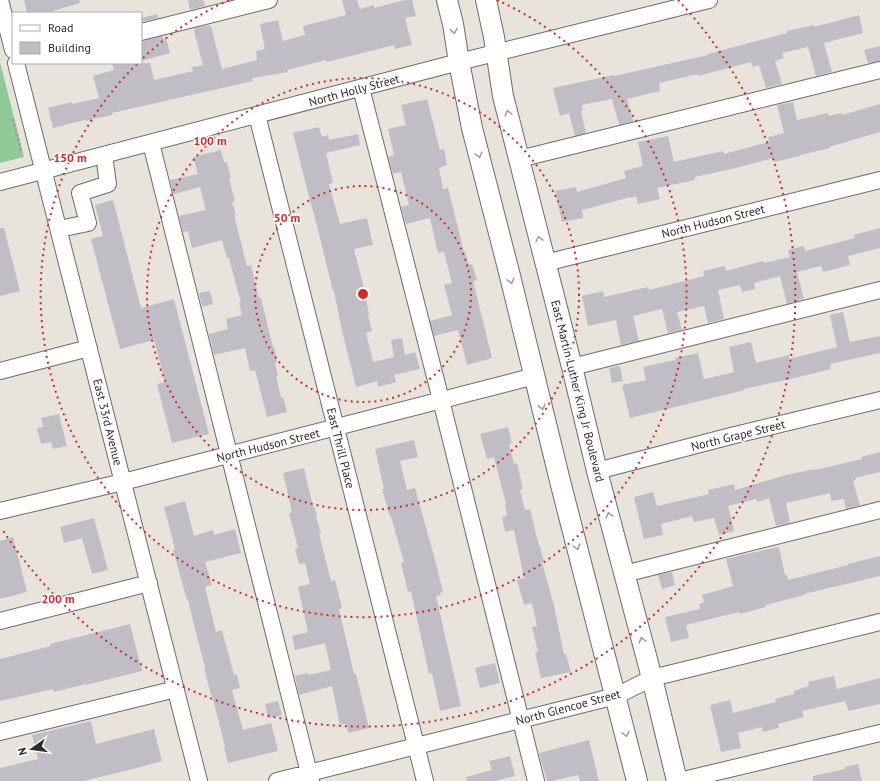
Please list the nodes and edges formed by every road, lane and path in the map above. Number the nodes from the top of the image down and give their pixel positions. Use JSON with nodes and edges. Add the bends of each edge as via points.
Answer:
{"nodes":[{"id":1,"x":0,"y":0,"type":"edge"},
{"id":2,"x":269,"y":0,"type":"edge"},
{"id":3,"x":447,"y":0,"type":"edge"},
{"id":4,"x":486,"y":0,"type":"edge"},
{"id":5,"x":709,"y":0,"type":"edge"},
{"id":6,"x":142,"y":32,"type":"edge"},
{"id":7,"x":12,"y":46,"type":"edge"},
{"id":8,"x":496,"y":53,"type":"junction"},
{"id":9,"x":459,"y":62,"type":"junction"},
{"id":10,"x":16,"y":64,"type":"edge"},
{"id":11,"x":880,"y":70,"type":"edge"},
{"id":12,"x":361,"y":88,"type":"junction"},
{"id":13,"x":257,"y":115,"type":"junction"},
{"id":14,"x":151,"y":143,"type":"junction"},
{"id":15,"x":104,"y":155,"type":"junction"},
{"id":16,"x":519,"y":159,"type":"junction"},
{"id":17,"x":44,"y":171,"type":"junction"},
{"id":18,"x":880,"y":180,"type":"edge"},
{"id":19,"x":0,"y":182,"type":"edge"},
{"id":20,"x":59,"y":229,"type":"junction"},
{"id":21,"x":545,"y":263,"type":"junction"},
{"id":22,"x":880,"y":290,"type":"edge"},
{"id":23,"x":89,"y":348,"type":"junction"},
{"id":24,"x":572,"y":367,"type":"junction"},
{"id":25,"x":0,"y":371,"type":"edge"},
{"id":26,"x":535,"y":376,"type":"junction"},
{"id":27,"x":441,"y":400,"type":"junction"},
{"id":28,"x":880,"y":400,"type":"edge"},
{"id":29,"x":336,"y":428,"type":"junction"},
{"id":30,"x":229,"y":455,"type":"junction"},
{"id":31,"x":597,"y":471,"type":"junction"},
{"id":32,"x":123,"y":482,"type":"junction"},
{"id":33,"x":880,"y":510,"type":"edge"},
{"id":34,"x":0,"y":511,"type":"edge"},
{"id":35,"x":624,"y":574,"type":"junction"},
{"id":36,"x":149,"y":584,"type":"junction"},
{"id":37,"x":0,"y":621,"type":"edge"},
{"id":38,"x":880,"y":622,"type":"edge"},
{"id":39,"x":652,"y":678,"type":"junction"},
{"id":40,"x":176,"y":689,"type":"junction"},
{"id":41,"x":616,"y":696,"type":"junction"},
{"id":42,"x":521,"y":720,"type":"junction"},
{"id":43,"x":0,"y":732,"type":"edge"},
{"id":44,"x":880,"y":733,"type":"edge"},
{"id":45,"x":416,"y":746,"type":"junction"},
{"id":46,"x":310,"y":777,"type":"edge"},
{"id":47,"x":199,"y":781,"type":"edge"},
{"id":48,"x":277,"y":781,"type":"edge"},
{"id":49,"x":425,"y":781,"type":"edge"},
{"id":50,"x":536,"y":781,"type":"edge"},
{"id":51,"x":638,"y":781,"type":"edge"},
{"id":52,"x":678,"y":781,"type":"edge"}],
"edges":[{"from":1,"to":7,"type":"street"},
{"from":2,"to":6,"type":"street"},
{"from":3,"to":9,"type":"main road","one_way":true},
{"from":4,"to":8,"type":"main road","name":"East Martin Luther King Jr Boulevard"},
{"from":5,"to":8,"type":"street","name":"North Holly Street"},
{"from":8,"to":9,"type":"street","name":"North Holly Street"},
{"from":16,"to":8,"type":"main road","name":"East Martin Luther King Jr Boulevard","one_way":true,"via":[[503,96]]},
{"from":9,"to":12,"type":"street","name":"North Holly Street"},
{"from":9,"to":26,"type":"main road","one_way":true,"via":[[472,128]]},
{"from":10,"to":17,"type":"street","name":"East 33rd Avenue"},
{"from":11,"to":16,"type":"street"},
{"from":12,"to":13,"type":"street","name":"North Holly Street"},
{"from":12,"to":27,"type":"street"},
{"from":13,"to":14,"type":"street","name":"North Holly Street"},
{"from":13,"to":29,"type":"street","name":"East Thrill Place"},
{"from":14,"to":15,"type":"street","name":"North Holly Street"},
{"from":14,"to":30,"type":"street"},
{"from":15,"to":17,"type":"street","name":"North Holly Street"},
{"from":15,"to":20,"type":"street","via":[[108,184],[80,193],[88,223]]},
{"from":21,"to":16,"type":"main road","name":"East Martin Luther King Jr Boulevard","one_way":true},
{"from":17,"to":19,"type":"street","name":"North Holly Street"},
{"from":17,"to":20,"type":"street","name":"East 33rd Avenue"},
{"from":18,"to":21,"type":"street","name":"North Hudson Street"},
{"from":20,"to":23,"type":"street","name":"East 33rd Avenue"},
{"from":21,"to":24,"type":"main road","name":"East Martin Luther King Jr Boulevard"},
{"from":22,"to":24,"type":"street"},
{"from":23,"to":25,"type":"street"},
{"from":23,"to":32,"type":"street","name":"East 33rd Avenue"},
{"from":24,"to":31,"type":"main road","name":"East Martin Luther King Jr Boulevard"},
{"from":26,"to":27,"type":"street","name":"North Hudson Street"},
{"from":26,"to":41,"type":"main road","one_way":true},
{"from":27,"to":29,"type":"street","name":"North Hudson Street"},
{"from":27,"to":42,"type":"street"},
{"from":28,"to":31,"type":"street","name":"North Grape Street"},
{"from":29,"to":30,"type":"street","name":"North Hudson Street"},
{"from":29,"to":45,"type":"street","name":"East Thrill Place"},
{"from":30,"to":32,"type":"street","name":"North Hudson Street"},
{"from":30,"to":46,"type":"street"},
{"from":35,"to":31,"type":"main road","name":"East Martin Luther King Jr Boulevard","one_way":true},
{"from":32,"to":34,"type":"street","name":"North Hudson Street"},
{"from":32,"to":36,"type":"street","name":"East 33rd Avenue"},
{"from":33,"to":35,"type":"street"},
{"from":39,"to":35,"type":"main road","name":"East Martin Luther King Jr Boulevard","one_way":true},
{"from":36,"to":37,"type":"street"},
{"from":36,"to":40,"type":"street","name":"East 33rd Avenue"},
{"from":38,"to":39,"type":"street","name":"North Glencoe Street"},
{"from":39,"to":41,"type":"street","name":"North Glencoe Street"},
{"from":39,"to":52,"type":"main road","name":"East Martin Luther King Jr Boulevard"},
{"from":40,"to":43,"type":"street"},
{"from":40,"to":47,"type":"street","name":"East 33rd Avenue"},
{"from":41,"to":42,"type":"street","name":"North Glencoe Street"},
{"from":41,"to":51,"type":"main road","one_way":true},
{"from":42,"to":45,"type":"street","name":"North Glencoe Street"},
{"from":42,"to":50,"type":"street"},
{"from":44,"to":52,"type":"street"},
{"from":45,"to":46,"type":"street","name":"North Glencoe Street"},
{"from":45,"to":49,"type":"street","name":"East Thrill Place"},
{"from":46,"to":48,"type":"street","name":"North Glencoe Street"}]}
